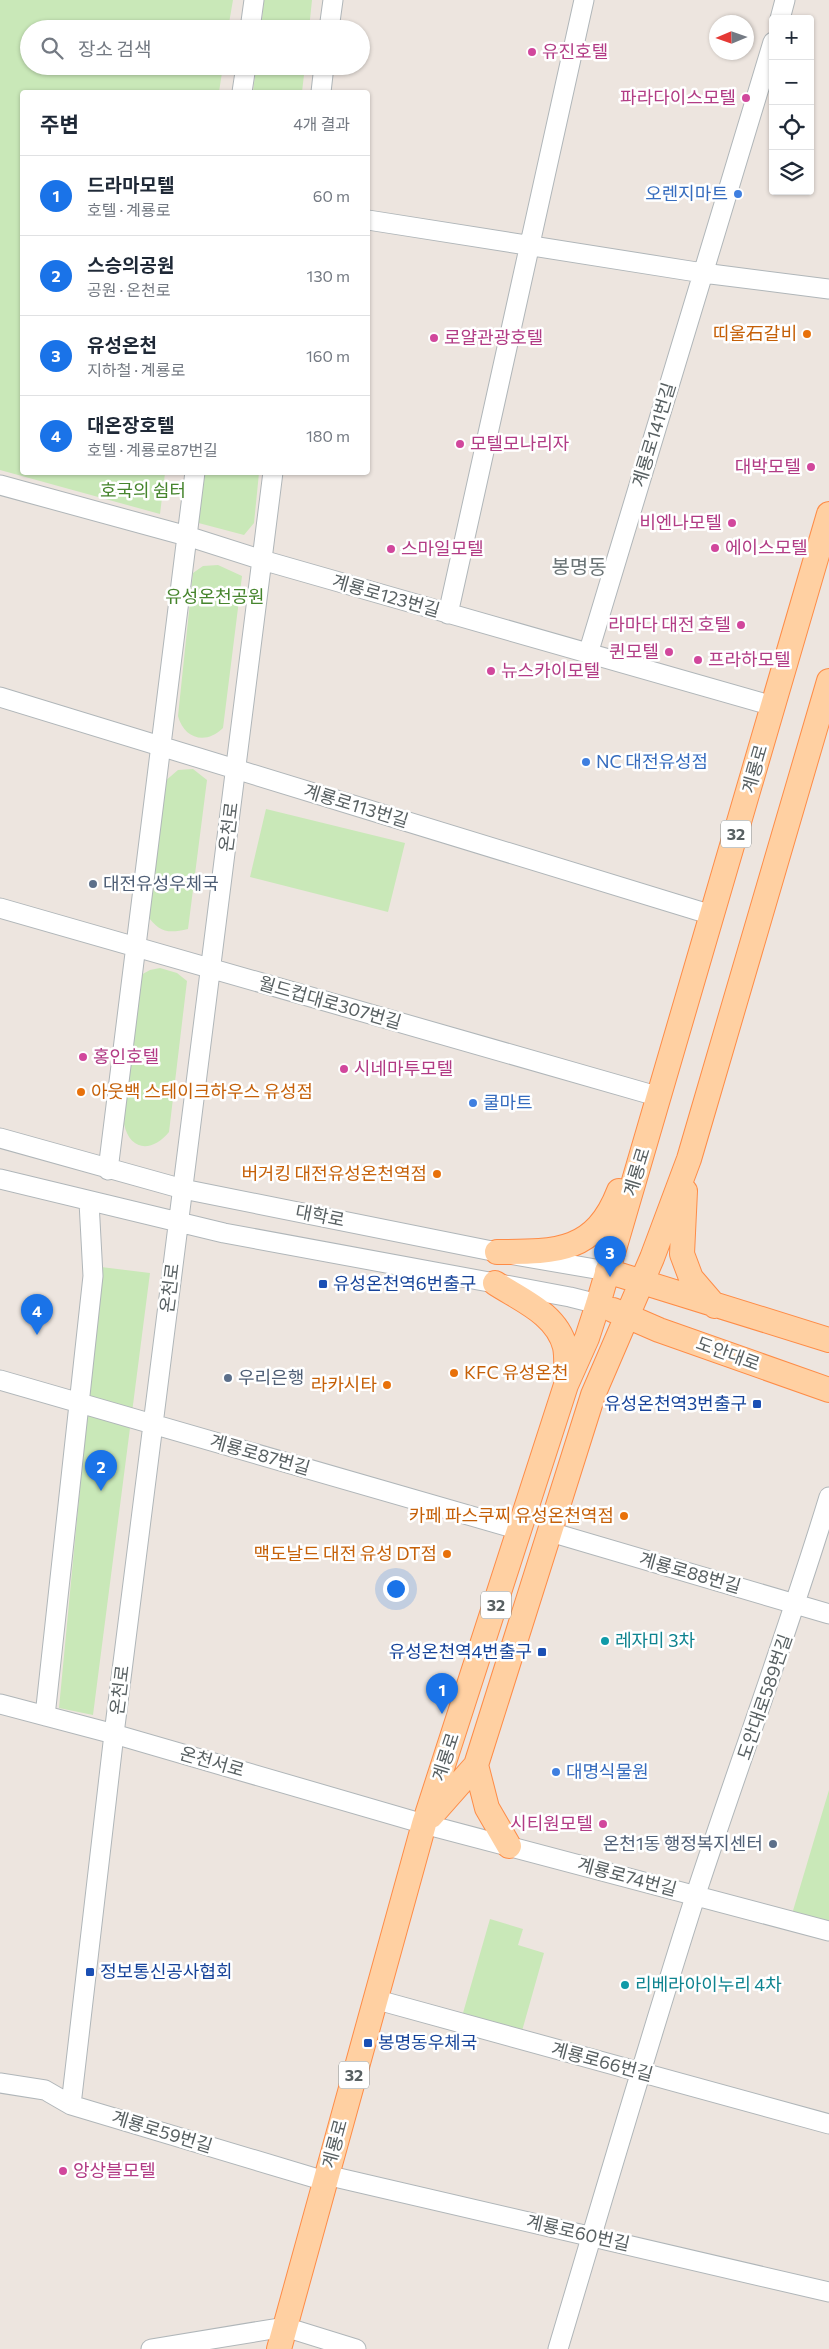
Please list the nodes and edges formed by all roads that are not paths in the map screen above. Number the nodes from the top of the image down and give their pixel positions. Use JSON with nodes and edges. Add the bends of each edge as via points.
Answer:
{"nodes":[{"id":1,"x":254,"y":0,"type":"edge"},
{"id":2,"x":333,"y":0,"type":"edge"},
{"id":3,"x":584,"y":0,"type":"edge"},
{"id":4,"x":785,"y":0,"type":"edge"},
{"id":5,"x":781,"y":15,"type":"edge"},
{"id":6,"x":251,"y":20,"type":"edge"},
{"id":7,"x":330,"y":20,"type":"edge"},
{"id":8,"x":769,"y":55,"type":"edge"},
{"id":9,"x":245,"y":75,"type":"edge"},
{"id":10,"x":323,"y":75,"type":"edge"},
{"id":11,"x":242,"y":90,"type":"edge"},
{"id":12,"x":321,"y":90,"type":"edge"},
{"id":13,"x":370,"y":220,"type":"edge"},
{"id":14,"x":530,"y":246,"type":"junction"},
{"id":15,"x":703,"y":273,"type":"junction"},
{"id":16,"x":829,"y":289,"type":"edge"},
{"id":17,"x":195,"y":475,"type":"edge"},
{"id":18,"x":273,"y":475,"type":"edge"},
{"id":19,"x":0,"y":485,"type":"edge"},
{"id":20,"x":827,"y":525,"type":"edge"},
{"id":21,"x":187,"y":536,"type":"junction"},
{"id":22,"x":262,"y":560,"type":"junction"},
{"id":23,"x":448,"y":614,"type":"junction"},
{"id":24,"x":588,"y":654,"type":"junction"},
{"id":25,"x":829,"y":681,"type":"edge"},
{"id":26,"x":0,"y":697,"type":"edge"},
{"id":27,"x":773,"y":706,"type":"junction"},
{"id":28,"x":161,"y":745,"type":"junction"},
{"id":29,"x":236,"y":770,"type":"junction"},
{"id":30,"x":0,"y":908,"type":"edge"},
{"id":31,"x":712,"y":915,"type":"junction"},
{"id":32,"x":136,"y":946,"type":"junction"},
{"id":33,"x":211,"y":968,"type":"junction"},
{"id":34,"x":660,"y":1097,"type":"junction"},
{"id":35,"x":0,"y":1138,"type":"edge"},
{"id":36,"x":642,"y":1153,"type":"junction"},
{"id":37,"x":689,"y":1159,"type":"junction"},
{"id":38,"x":108,"y":1170,"type":"junction"},
{"id":39,"x":0,"y":1179,"type":"edge"},
{"id":40,"x":183,"y":1189,"type":"junction"},
{"id":41,"x":89,"y":1202,"type":"junction"},
{"id":42,"x":179,"y":1222,"type":"junction"},
{"id":43,"x":497,"y":1252,"type":"junction"},
{"id":44,"x":607,"y":1271,"type":"junction"},
{"id":45,"x":495,"y":1283,"type":"junction"},
{"id":46,"x":641,"y":1283,"type":"junction"},
{"id":47,"x":598,"y":1304,"type":"junction"},
{"id":48,"x":715,"y":1306,"type":"junction"},
{"id":49,"x":628,"y":1317,"type":"junction"},
{"id":50,"x":829,"y":1340,"type":"edge"},
{"id":51,"x":0,"y":1380,"type":"edge"},
{"id":52,"x":566,"y":1385,"type":"junction"},
{"id":53,"x":829,"y":1390,"type":"edge"},
{"id":54,"x":80,"y":1403,"type":"junction"},
{"id":55,"x":153,"y":1424,"type":"junction"},
{"id":56,"x":829,"y":1497,"type":"edge"},
{"id":57,"x":520,"y":1530,"type":"junction"},
{"id":58,"x":550,"y":1532,"type":"junction"},
{"id":59,"x":797,"y":1604,"type":"junction"},
{"id":60,"x":829,"y":1614,"type":"edge"},
{"id":61,"x":0,"y":1704,"type":"edge"},
{"id":62,"x":45,"y":1716,"type":"junction"},
{"id":63,"x":114,"y":1734,"type":"junction"},
{"id":64,"x":476,"y":1765,"type":"junction"},
{"id":65,"x":424,"y":1824,"type":"junction"},
{"id":66,"x":509,"y":1846,"type":"junction"},
{"id":67,"x":696,"y":1896,"type":"junction"},
{"id":68,"x":829,"y":1931,"type":"edge"},
{"id":69,"x":374,"y":2000,"type":"junction"},
{"id":70,"x":640,"y":2072,"type":"junction"},
{"id":71,"x":0,"y":2083,"type":"edge"},
{"id":72,"x":71,"y":2105,"type":"junction"},
{"id":73,"x":829,"y":2124,"type":"edge"},
{"id":74,"x":326,"y":2178,"type":"junction"},
{"id":75,"x":591,"y":2237,"type":"junction"},
{"id":76,"x":829,"y":2292,"type":"edge"},
{"id":77,"x":282,"y":2338,"type":"edge"},
{"id":78,"x":151,"y":2349,"type":"edge"},
{"id":79,"x":356,"y":2349,"type":"edge"},
{"id":80,"x":558,"y":2349,"type":"edge"}],
"edges":[{"from":1,"to":6,"type":"street"},
{"from":2,"to":7,"type":"street"},
{"from":3,"to":14,"type":"street"},
{"from":4,"to":5,"type":"street"},
{"from":8,"to":15,"type":"street","name":"계룡로141번길"},
{"from":9,"to":11,"type":"street"},
{"from":10,"to":12,"type":"street"},
{"from":13,"to":14,"type":"street"},
{"from":14,"to":15,"type":"street"},
{"from":14,"to":23,"type":"street"},
{"from":15,"to":16,"type":"street"},
{"from":15,"to":24,"type":"street","name":"계룡로141번길"},
{"from":17,"to":21,"type":"street"},
{"from":18,"to":22,"type":"street","name":"온천로"},
{"from":19,"to":21,"type":"street","name":"계룡로123번길"},
{"from":20,"to":27,"type":"main road","name":"계룡로","number":"32"},
{"from":21,"to":22,"type":"street","name":"계룡로123번길"},
{"from":21,"to":28,"type":"street"},
{"from":22,"to":23,"type":"street","name":"계룡로123번길"},
{"from":22,"to":29,"type":"street","name":"온천로"},
{"from":23,"to":24,"type":"street","name":"계룡로123번길"},
{"from":24,"to":27,"type":"street","name":"계룡로123번길"},
{"from":25,"to":37,"type":"main road","name":"계룡로"},
{"from":26,"to":28,"type":"street","name":"계룡로113번길"},
{"from":27,"to":31,"type":"main road","name":"계룡로","number":"32"},
{"from":28,"to":29,"type":"street","name":"계룡로113번길"},
{"from":28,"to":32,"type":"street"},
{"from":29,"to":31,"type":"street","name":"계룡로113번길"},
{"from":29,"to":33,"type":"street","name":"온천로"},
{"from":30,"to":32,"type":"street","name":"월드컵대로307번길"},
{"from":31,"to":34,"type":"main road","name":"계룡로","number":"32"},
{"from":32,"to":33,"type":"street","name":"월드컵대로307번길"},
{"from":32,"to":38,"type":"street"},
{"from":33,"to":34,"type":"street","name":"월드컵대로307번길"},
{"from":33,"to":40,"type":"street","name":"온천로"},
{"from":34,"to":36,"type":"main road","name":"계룡로","number":"32"},
{"from":35,"to":38,"type":"street","name":"대학로"},
{"from":36,"to":43,"type":"main road","via":[[619,1190],[612,1210],[601,1226],[586,1237],[565,1248],[546,1252]]},
{"from":36,"to":44,"type":"main road","name":"계룡로","number":"32"},
{"from":37,"to":46,"type":"main road","name":"계룡로"},
{"from":37,"to":48,"type":"main road","via":[[682,1216],[682,1254],[691,1278]]},
{"from":38,"to":40,"type":"street","name":"대학로"},
{"from":39,"to":41,"type":"street","name":"대학로"},
{"from":40,"to":42,"type":"street","name":"온천로"},
{"from":40,"to":43,"type":"street","name":"대학로"},
{"from":41,"to":42,"type":"street","name":"대학로"},
{"from":41,"to":54,"type":"street","via":[[93,1276]]},
{"from":42,"to":45,"type":"street","name":"대학로"},
{"from":42,"to":55,"type":"street","name":"온천로"},
{"from":43,"to":44,"type":"street","name":"대학로"},
{"from":44,"to":46,"type":"main road","name":"대학로"},
{"from":44,"to":47,"type":"main road","name":"계룡로","number":"32"},
{"from":45,"to":47,"type":"street","name":"대학로"},
{"from":45,"to":52,"type":"main road","via":[[548,1317],[560,1334],[565,1349]]},
{"from":46,"to":48,"type":"main road"},
{"from":46,"to":49,"type":"main road","name":"계룡로"},
{"from":47,"to":49,"type":"main road","name":"대학로"},
{"from":47,"to":52,"type":"main road","name":"계룡로","number":"32"},
{"from":48,"to":50,"type":"main road"},
{"from":49,"to":53,"type":"main road","name":"도안대로"},
{"from":49,"to":58,"type":"main road","name":"계룡로","via":[[593,1394]]},
{"from":51,"to":54,"type":"street","name":"계룡로87번길"},
{"from":52,"to":57,"type":"main road","name":"계룡로","number":"32"},
{"from":54,"to":55,"type":"street","name":"계룡로87번길"},
{"from":54,"to":62,"type":"street"},
{"from":55,"to":57,"type":"street","name":"계룡로87번길"},
{"from":55,"to":63,"type":"street","name":"온천로"},
{"from":56,"to":59,"type":"street","name":"도안대로589번길"},
{"from":57,"to":65,"type":"main road","name":"계룡로","number":"32"},
{"from":58,"to":59,"type":"street","name":"계룡로88번길"},
{"from":58,"to":64,"type":"main road","name":"계룡로"},
{"from":59,"to":60,"type":"street","name":"계룡로88번길"},
{"from":59,"to":67,"type":"street","name":"도안대로589번길"},
{"from":61,"to":62,"type":"street","name":"온천서로"},
{"from":62,"to":63,"type":"street","name":"온천서로"},
{"from":63,"to":65,"type":"street","name":"온천서로"},
{"from":63,"to":72,"type":"street","name":"온천로"},
{"from":64,"to":65,"type":"main road","name":"계룡로"},
{"from":64,"to":66,"type":"main road","via":[[487,1808]]},
{"from":65,"to":66,"type":"street","name":"계룡로74번길"},
{"from":65,"to":69,"type":"main road","name":"계룡로","number":"32"},
{"from":66,"to":67,"type":"street","name":"계룡로74번길"},
{"from":67,"to":68,"type":"street","name":"계룡로74번길"},
{"from":67,"to":70,"type":"street","name":"도안대로589번길"},
{"from":69,"to":70,"type":"street","name":"계룡로66번길"},
{"from":69,"to":74,"type":"main road","name":"계룡로","number":"32"},
{"from":70,"to":73,"type":"street","name":"계룡로66번길"},
{"from":70,"to":75,"type":"street","name":"도안대로589번길"},
{"from":71,"to":72,"type":"street","name":"계룡로59번길","via":[[44,2090]]},
{"from":72,"to":74,"type":"street","name":"계룡로59번길"},
{"from":74,"to":75,"type":"street","name":"계룡로60번길"},
{"from":74,"to":77,"type":"main road","name":"계룡로","number":"32"},
{"from":75,"to":76,"type":"street","name":"계룡로60번길"},
{"from":75,"to":80,"type":"street","name":"도안대로589번길"},
{"from":77,"to":78,"type":"street"},
{"from":77,"to":79,"type":"street"}]}
